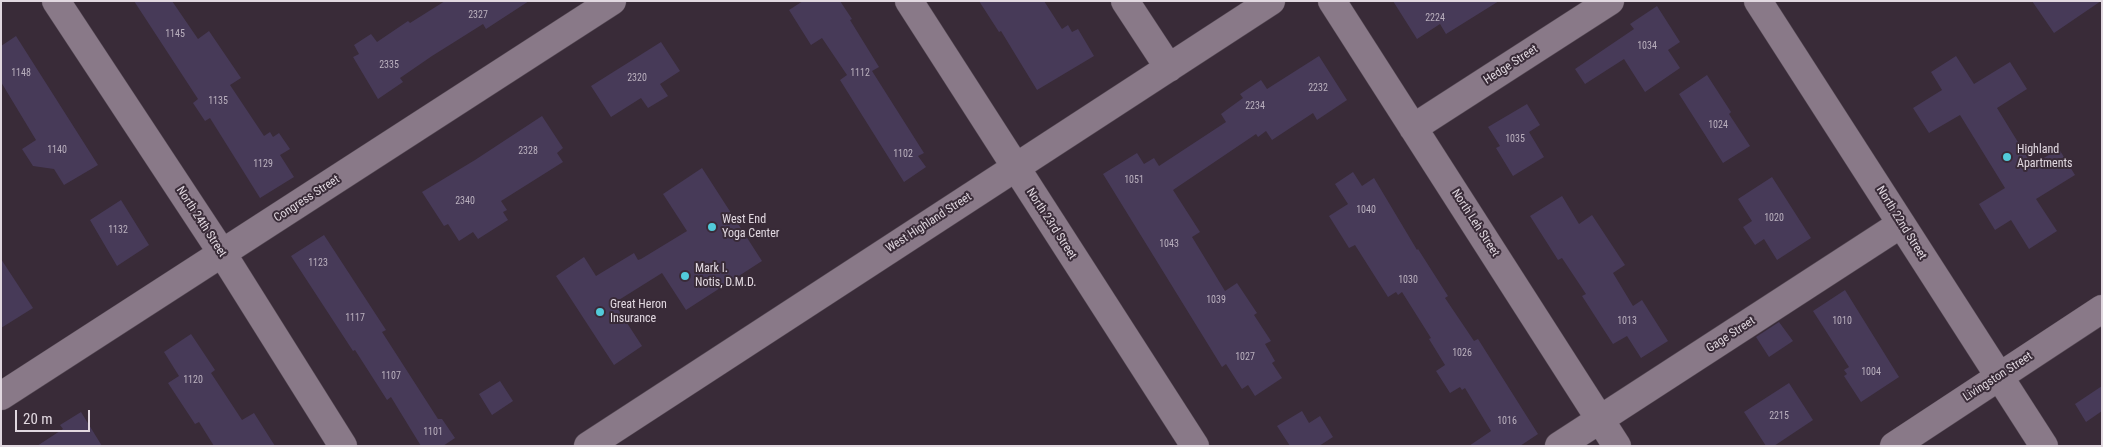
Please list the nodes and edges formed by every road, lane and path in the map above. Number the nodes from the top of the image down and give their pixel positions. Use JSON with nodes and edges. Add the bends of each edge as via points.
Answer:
{"nodes":[{"id":1,"x":56,"y":1,"type":"edge"},
{"id":2,"x":612,"y":1,"type":"edge"},
{"id":3,"x":909,"y":1,"type":"edge"},
{"id":4,"x":1125,"y":1,"type":"edge"},
{"id":5,"x":1271,"y":1,"type":"edge"},
{"id":6,"x":1332,"y":1,"type":"edge"},
{"id":7,"x":1610,"y":1,"type":"edge"},
{"id":8,"x":1758,"y":1,"type":"edge"},
{"id":9,"x":1169,"y":68,"type":"junction"},
{"id":10,"x":1413,"y":128,"type":"junction"},
{"id":11,"x":1014,"y":168,"type":"junction"},
{"id":12,"x":1901,"y":224,"type":"junction"},
{"id":13,"x":222,"y":254,"type":"junction"},
{"id":14,"x":2102,"y":309,"type":"edge"},
{"id":15,"x":1998,"y":376,"type":"junction"},
{"id":16,"x":1,"y":396,"type":"edge"},
{"id":17,"x":1600,"y":420,"type":"junction"},
{"id":18,"x":343,"y":446,"type":"edge"},
{"id":19,"x":588,"y":446,"type":"edge"},
{"id":20,"x":1195,"y":446,"type":"edge"},
{"id":21,"x":1560,"y":446,"type":"edge"},
{"id":22,"x":1617,"y":446,"type":"edge"},
{"id":23,"x":1894,"y":446,"type":"edge"},
{"id":24,"x":2044,"y":446,"type":"edge"}],
"edges":[{"from":1,"to":13,"type":"street","name":"North 24th Street"},
{"from":2,"to":13,"type":"street","name":"Congress Street"},
{"from":3,"to":11,"type":"street","name":"North 23rd Street"},
{"from":4,"to":9,"type":"street"},
{"from":5,"to":9,"type":"street","name":"West Highland Street"},
{"from":6,"to":10,"type":"street","name":"North Leh Street"},
{"from":7,"to":10,"type":"street","name":"Hedge Street"},
{"from":8,"to":12,"type":"street","name":"North 22nd Street"},
{"from":9,"to":11,"type":"street","name":"West Highland Street"},
{"from":10,"to":17,"type":"street","name":"North Leh Street"},
{"from":11,"to":19,"type":"street","name":"West Highland Street"},
{"from":11,"to":20,"type":"street","name":"North 23rd Street"},
{"from":12,"to":15,"type":"street","name":"North 22nd Street"},
{"from":12,"to":17,"type":"street","name":"Gage Street"},
{"from":13,"to":16,"type":"street","name":"Congress Street"},
{"from":13,"to":18,"type":"street","name":"North 24th Street"},
{"from":14,"to":15,"type":"street","name":"Livingston Street"},
{"from":15,"to":23,"type":"street","name":"Livingston Street"},
{"from":15,"to":24,"type":"street","name":"North 22nd Street"},
{"from":17,"to":21,"type":"street","name":"Gage Street"},
{"from":17,"to":22,"type":"street","name":"North Leh Street"}]}
